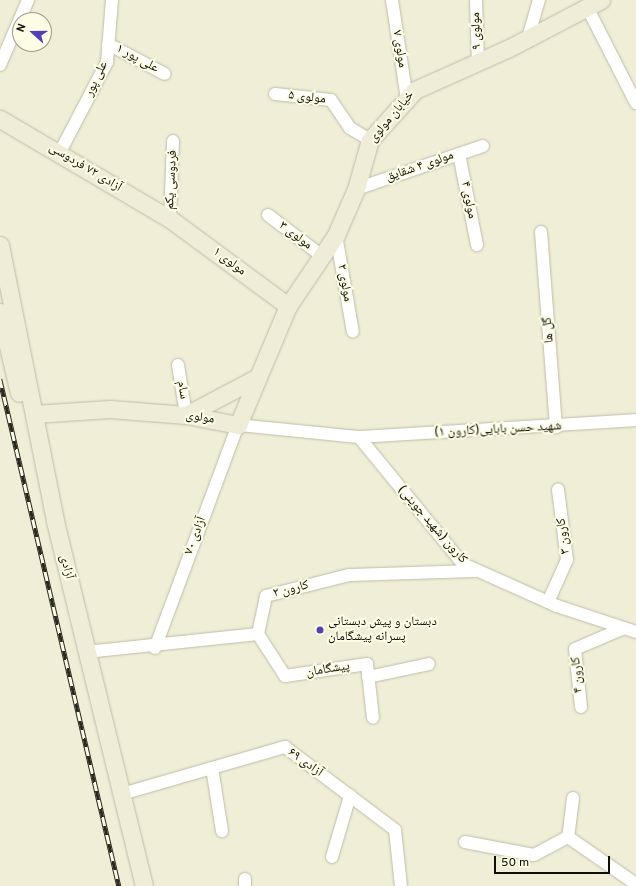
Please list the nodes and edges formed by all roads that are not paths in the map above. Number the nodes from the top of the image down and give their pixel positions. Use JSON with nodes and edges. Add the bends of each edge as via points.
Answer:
{"nodes":[{"id":1,"x":28,"y":0,"type":"edge"},
{"id":2,"x":112,"y":0,"type":"edge"},
{"id":3,"x":392,"y":0,"type":"edge"},
{"id":4,"x":476,"y":0,"type":"edge"},
{"id":5,"x":539,"y":0,"type":"edge"},
{"id":6,"x":594,"y":3,"type":"edge"},
{"id":7,"x":528,"y":38,"type":"junction"},
{"id":8,"x":108,"y":44,"type":"junction"},
{"id":9,"x":478,"y":62,"type":"junction"},
{"id":10,"x":0,"y":65,"type":"edge"},
{"id":11,"x":165,"y":74,"type":"dead end"},
{"id":12,"x":275,"y":94,"type":"dead end"},
{"id":13,"x":407,"y":98,"type":"junction"},
{"id":14,"x":636,"y":103,"type":"edge"},
{"id":15,"x":0,"y":119,"type":"edge"},
{"id":16,"x":370,"y":140,"type":"junction"},
{"id":17,"x":173,"y":141,"type":"dead end"},
{"id":18,"x":484,"y":146,"type":"dead end"},
{"id":19,"x":60,"y":152,"type":"junction"},
{"id":20,"x":459,"y":154,"type":"junction"},
{"id":21,"x":356,"y":189,"type":"junction"},
{"id":22,"x":268,"y":215,"type":"dead end"},
{"id":23,"x":170,"y":219,"type":"junction"},
{"id":24,"x":541,"y":232,"type":"dead end"},
{"id":25,"x":336,"y":235,"type":"junction"},
{"id":26,"x":0,"y":245,"type":"edge"},
{"id":27,"x":477,"y":246,"type":"dead end"},
{"id":28,"x":322,"y":256,"type":"junction"},
{"id":29,"x":288,"y":306,"type":"junction"},
{"id":30,"x":0,"y":312,"type":"edge"},
{"id":31,"x":353,"y":332,"type":"dead end"},
{"id":32,"x":178,"y":365,"type":"dead end"},
{"id":33,"x":258,"y":377,"type":"junction"},
{"id":34,"x":34,"y":414,"type":"junction"},
{"id":35,"x":186,"y":415,"type":"junction"},
{"id":36,"x":636,"y":420,"type":"edge"},
{"id":37,"x":238,"y":425,"type":"junction"},
{"id":38,"x":556,"y":427,"type":"junction"},
{"id":39,"x":359,"y":437,"type":"junction"},
{"id":40,"x":558,"y":490,"type":"dead end"},
{"id":41,"x":478,"y":571,"type":"junction"},
{"id":42,"x":548,"y":602,"type":"junction"},
{"id":43,"x":624,"y":628,"type":"junction"},
{"id":44,"x":636,"y":632,"type":"edge"},
{"id":45,"x":258,"y":634,"type":"junction"},
{"id":46,"x":154,"y":648,"type":"junction"},
{"id":47,"x":86,"y":652,"type":"junction"},
{"id":48,"x":429,"y":664,"type":"dead end"},
{"id":49,"x":368,"y":677,"type":"junction"},
{"id":50,"x":581,"y":707,"type":"dead end"},
{"id":51,"x":373,"y":718,"type":"dead end"},
{"id":52,"x":212,"y":768,"type":"junction"},
{"id":53,"x":122,"y":794,"type":"junction"},
{"id":54,"x":350,"y":796,"type":"junction"},
{"id":55,"x":573,"y":798,"type":"dead end"},
{"id":56,"x":222,"y":831,"type":"dead end"},
{"id":57,"x":568,"y":837,"type":"junction"},
{"id":58,"x":465,"y":842,"type":"dead end"},
{"id":59,"x":332,"y":857,"type":"dead end"},
{"id":60,"x":636,"y":884,"type":"edge"},
{"id":61,"x":144,"y":886,"type":"edge"},
{"id":62,"x":401,"y":886,"type":"edge"}],
"edges":[{"from":1,"to":10,"type":"street"},
{"from":2,"to":8,"type":"street","name":"علی پور"},
{"from":3,"to":13,"type":"street","name":"مولوی ۷"},
{"from":4,"to":9,"type":"street","name":"مولوی ۹"},
{"from":5,"to":7,"type":"street"},
{"from":6,"to":7,"type":"street","name":"خیابان مولوی"},
{"from":6,"to":14,"type":"street"},
{"from":7,"to":9,"type":"street","name":"خیابان مولوی"},
{"from":8,"to":11,"type":"street","name":"علی پور ۱"},
{"from":8,"to":19,"type":"street","name":"علی پور","via":[[107,62]]},
{"from":9,"to":13,"type":"street","name":"خیابان مولوی","via":[[414,90]]},
{"from":12,"to":16,"type":"street","name":"مولوی ۵","via":[[331,100],[350,128]]},
{"from":13,"to":16,"type":"street","name":"خیابان مولوی"},
{"from":15,"to":19,"type":"street","name":"آزادی ۷۲ فردوسی"},
{"from":16,"to":21,"type":"street","name":"خیابان مولوی"},
{"from":17,"to":23,"type":"street","name":"فردوسی یکم"},
{"from":18,"to":20,"type":"street","name":"مولوی ۴ شقایق"},
{"from":19,"to":23,"type":"street","name":"آزادی ۷۲ فردوسی"},
{"from":20,"to":21,"type":"street","name":"مولوی ۴ شقایق"},
{"from":20,"to":27,"type":"street","name":"مولوی ۴"},
{"from":21,"to":25,"type":"street","name":"خیابان مولوی"},
{"from":22,"to":28,"type":"street","name":"مولوی ۳"},
{"from":23,"to":29,"type":"street","name":"مولوی ۱"},
{"from":24,"to":38,"type":"street","name":"گل ها"},
{"from":25,"to":28,"type":"street","name":"خیابان مولوی"},
{"from":25,"to":31,"type":"street","name":"مولوی ۲"},
{"from":26,"to":34,"type":"street","name":"آزادی"},
{"from":28,"to":29,"type":"street","name":"خیابان مولوی"},
{"from":29,"to":33,"type":"street"},
{"from":30,"to":34,"type":"street","via":[[21,401]]},
{"from":32,"to":35,"type":"street","name":"سام"},
{"from":33,"to":35,"type":"street"},
{"from":33,"to":37,"type":"street"},
{"from":34,"to":35,"type":"street","name":"مولوی","via":[[110,409]]},
{"from":34,"to":47,"type":"street","name":"آزادی"},
{"from":35,"to":37,"type":"street","name":"مولوی"},
{"from":36,"to":38,"type":"street","name":"شهید حسن بابایی(کارون ۱)"},
{"from":37,"to":39,"type":"street"},
{"from":37,"to":46,"type":"street","name":"آزادی ۷۰"},
{"from":38,"to":39,"type":"street","name":"شهید حسن بابایی(کارون ۱)"},
{"from":39,"to":41,"type":"street","name":"کارون (شهید جوینی)","via":[[463,564]]},
{"from":40,"to":42,"type":"street","name":"کارون ۳","via":[[567,560]]},
{"from":41,"to":42,"type":"street","name":"کارون (شهید جوینی)"},
{"from":41,"to":45,"type":"street","name":"کارون ۲","via":[[349,575],[266,596]]},
{"from":42,"to":43,"type":"street","name":"کارون (شهید جوینی)"},
{"from":43,"to":44,"type":"street","name":"کارون (شهید جوینی)"},
{"from":43,"to":50,"type":"street","name":"کارون ۴","via":[[575,649]]},
{"from":45,"to":46,"type":"street"},
{"from":45,"to":49,"type":"street","name":"پیشگامان","via":[[285,676],[367,664]]},
{"from":46,"to":47,"type":"street"},
{"from":47,"to":53,"type":"street","name":"آزادی"},
{"from":48,"to":49,"type":"street"},
{"from":49,"to":51,"type":"street","name":"پیشگامان"},
{"from":52,"to":53,"type":"street","name":"آزادی ۶۹"},
{"from":52,"to":54,"type":"street","name":"آزادی ۶۹","via":[[285,747]]},
{"from":52,"to":56,"type":"street"},
{"from":53,"to":61,"type":"street","name":"آزادی"},
{"from":54,"to":59,"type":"street"},
{"from":54,"to":62,"type":"street","name":"آزادی ۶۹","via":[[395,830]]},
{"from":55,"to":57,"type":"street"},
{"from":57,"to":58,"type":"street","via":[[534,855]]},
{"from":57,"to":60,"type":"street"}]}
